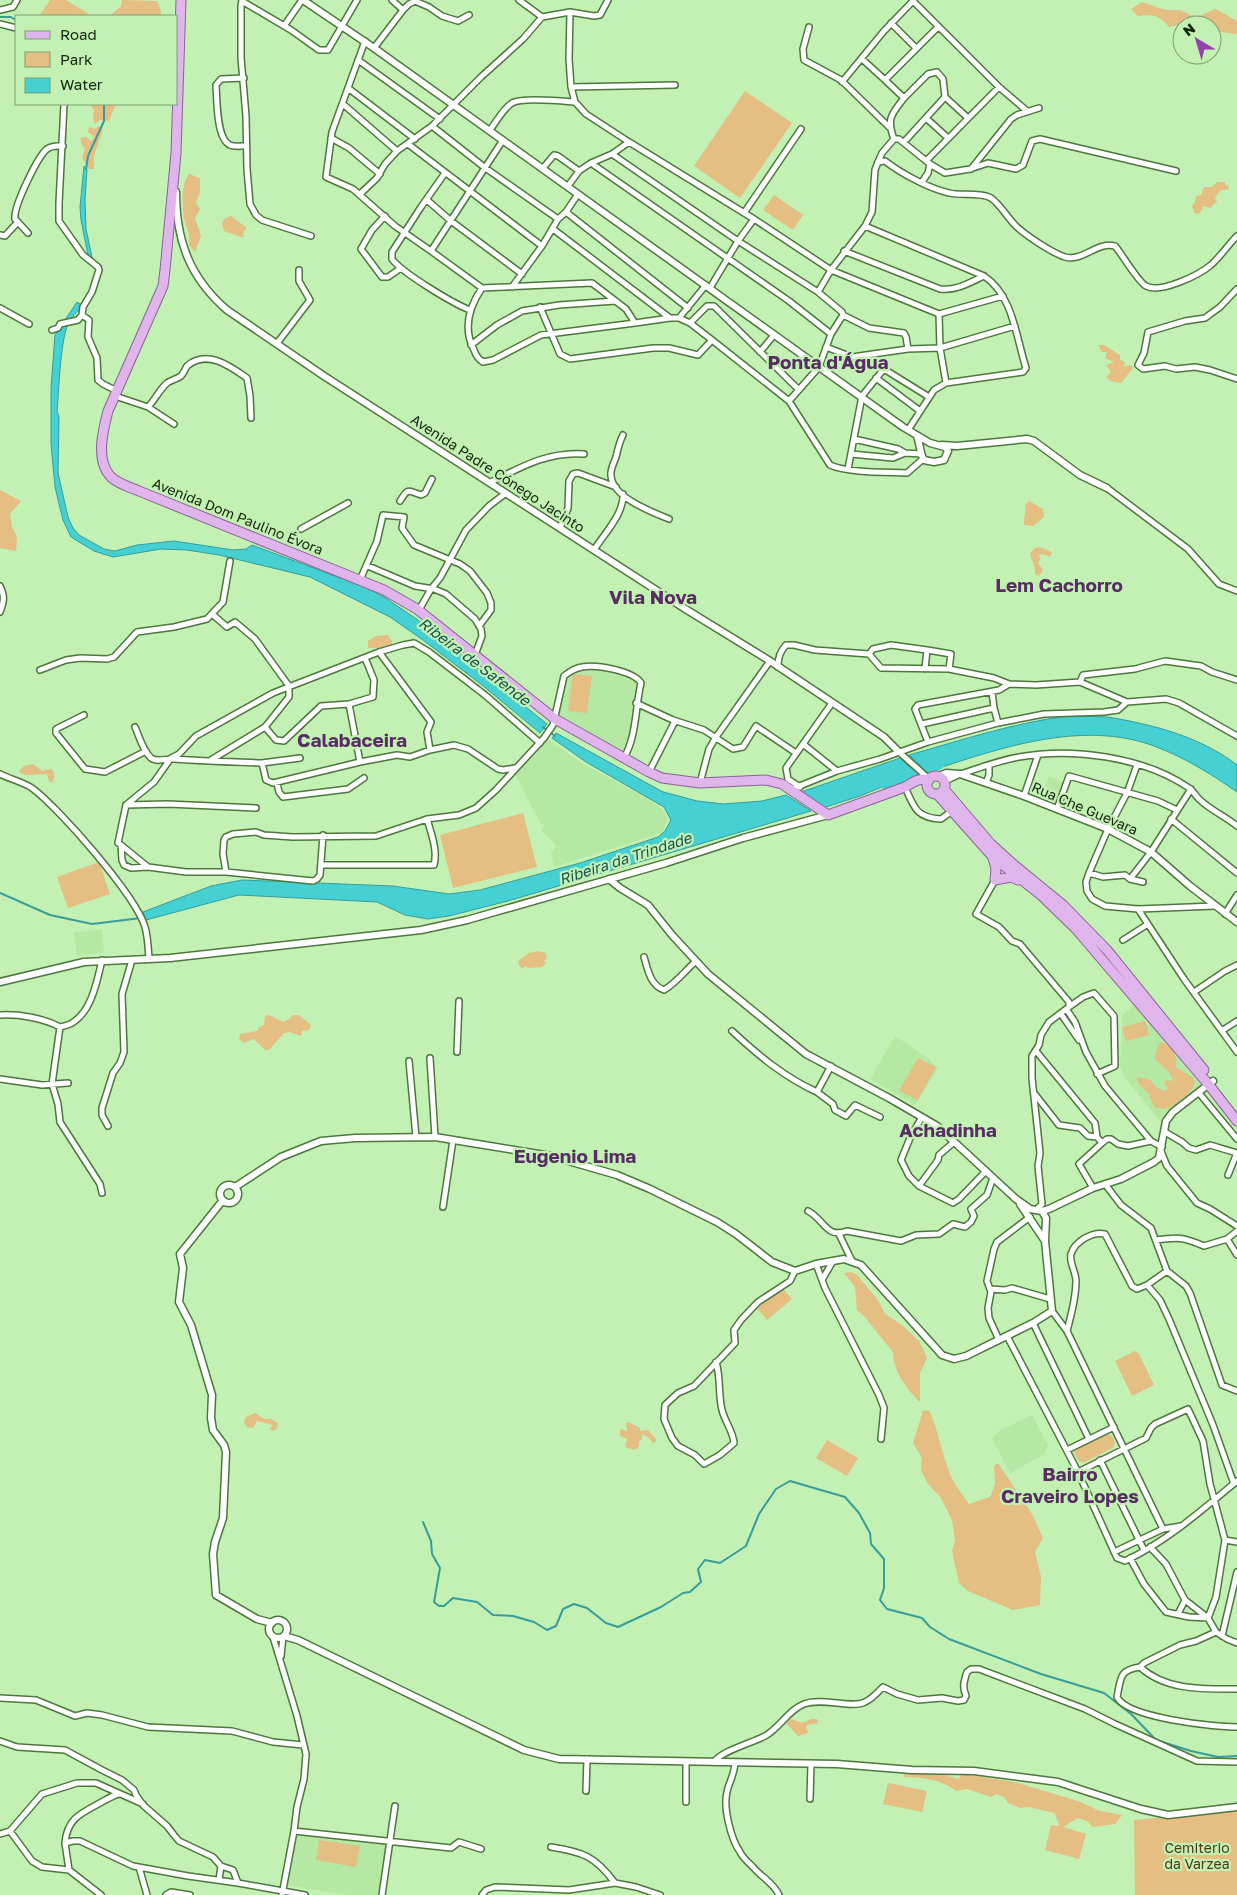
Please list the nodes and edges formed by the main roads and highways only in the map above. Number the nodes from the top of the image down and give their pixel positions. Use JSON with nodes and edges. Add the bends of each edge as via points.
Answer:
{"nodes":[{"id":1,"x":180,"y":1,"type":"edge"},
{"id":2,"x":934,"y":783,"type":"junction"},
{"id":3,"x":993,"y":857,"type":"junction"},
{"id":4,"x":1021,"y":881,"type":"junction"},
{"id":5,"x":1211,"y":1083,"type":"junction"},
{"id":6,"x":1237,"y":1112,"type":"edge"},
{"id":7,"x":1237,"y":1121,"type":"edge"}],
"edges":[{"from":1,"to":2,"type":"main road","name":"Avenida Dom Paulino Évora","via":[[176,153],[162,286],[108,411],[102,455],[105,469],[111,477],[139,492],[384,590],[419,610],[554,722],[662,778],[700,783],[766,780],[796,788],[825,814],[924,778]]},
{"from":2,"to":3,"type":"main road","via":[[952,811]]},
{"from":2,"to":5,"type":"main road","via":[[990,843],[1063,904],[1107,950]]},
{"from":3,"to":4,"type":"main road"},
{"from":3,"to":4,"type":"main road","via":[[995,880],[1011,877]]},
{"from":4,"to":5,"type":"main road","via":[[1042,896],[1076,929]]},
{"from":5,"to":6,"type":"main road"},
{"from":5,"to":7,"type":"main road"}]}
